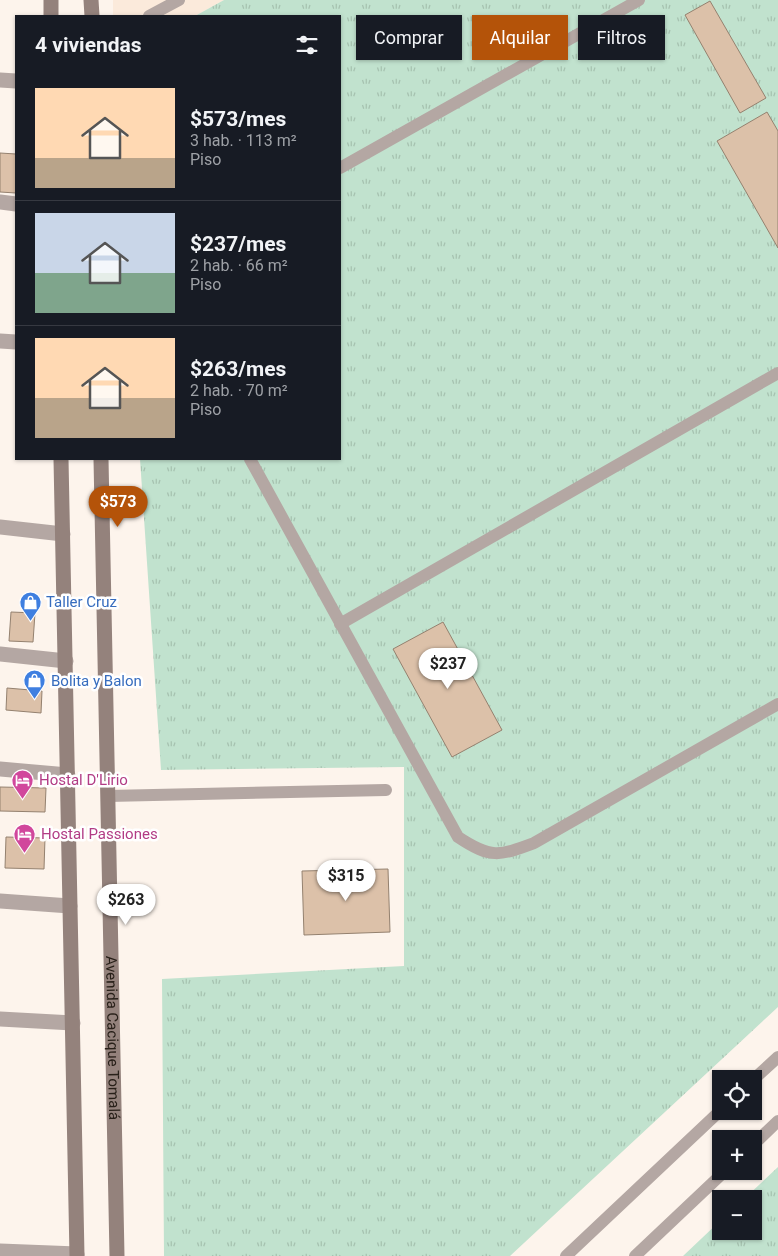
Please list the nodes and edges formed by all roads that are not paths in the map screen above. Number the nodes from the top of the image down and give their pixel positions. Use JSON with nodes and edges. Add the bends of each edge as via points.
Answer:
{"nodes":[{"id":1,"x":50,"y":0,"type":"edge"},
{"id":2,"x":91,"y":0,"type":"edge"},
{"id":3,"x":179,"y":0,"type":"edge"},
{"id":4,"x":639,"y":0,"type":"edge"},
{"id":5,"x":51,"y":15,"type":"edge"},
{"id":6,"x":92,"y":15,"type":"edge"},
{"id":7,"x":151,"y":15,"type":"edge"},
{"id":8,"x":0,"y":80,"type":"edge"},
{"id":9,"x":15,"y":81,"type":"edge"},
{"id":10,"x":341,"y":167,"type":"edge"},
{"id":11,"x":0,"y":202,"type":"edge"},
{"id":12,"x":15,"y":204,"type":"edge"},
{"id":13,"x":0,"y":341,"type":"edge"},
{"id":14,"x":15,"y":342,"type":"edge"},
{"id":15,"x":778,"y":373,"type":"edge"},
{"id":16,"x":62,"y":460,"type":"edge"},
{"id":17,"x":101,"y":460,"type":"edge"},
{"id":18,"x":251,"y":460,"type":"edge"},
{"id":19,"x":0,"y":527,"type":"edge"},
{"id":20,"x":64,"y":534,"type":"junction"},
{"id":21,"x":340,"y":624,"type":"junction"},
{"id":22,"x":0,"y":654,"type":"edge"},
{"id":23,"x":66,"y":661,"type":"junction"},
{"id":24,"x":778,"y":704,"type":"edge"},
{"id":25,"x":0,"y":769,"type":"edge"},
{"id":26,"x":68,"y":775,"type":"junction"},
{"id":27,"x":386,"y":790,"type":"dead end"},
{"id":28,"x":108,"y":796,"type":"junction"},
{"id":29,"x":0,"y":901,"type":"edge"},
{"id":30,"x":70,"y":906,"type":"junction"},
{"id":31,"x":0,"y":1019,"type":"edge"},
{"id":32,"x":72,"y":1024,"type":"junction"},
{"id":33,"x":778,"y":1057,"type":"edge"},
{"id":34,"x":762,"y":1072,"type":"edge"},
{"id":35,"x":712,"y":1118,"type":"edge"},
{"id":36,"x":778,"y":1121,"type":"edge"},
{"id":37,"x":762,"y":1136,"type":"edge"},
{"id":38,"x":715,"y":1180,"type":"edge"},
{"id":39,"x":0,"y":1251,"type":"edge"},
{"id":40,"x":77,"y":1255,"type":"edge"},
{"id":41,"x":117,"y":1256,"type":"edge"},
{"id":42,"x":566,"y":1256,"type":"edge"},
{"id":43,"x":635,"y":1256,"type":"edge"}],
"edges":[{"from":1,"to":5,"type":"main road"},
{"from":2,"to":6,"type":"main road"},
{"from":3,"to":7,"type":"lane"},
{"from":4,"to":10,"type":"lane"},
{"from":8,"to":9,"type":"street"},
{"from":11,"to":12,"type":"street"},
{"from":13,"to":14,"type":"street"},
{"from":15,"to":21,"type":"lane"},
{"from":16,"to":20,"type":"main road"},
{"from":17,"to":28,"type":"main road","name":"Avenida Cacique Tomalá"},
{"from":18,"to":21,"type":"lane"},
{"from":19,"to":20,"type":"street"},
{"from":20,"to":23,"type":"main road"},
{"from":21,"to":24,"type":"lane","via":[[458,837],[488,854],[506,853],[534,843]]},
{"from":22,"to":23,"type":"street"},
{"from":23,"to":26,"type":"main road"},
{"from":25,"to":26,"type":"street"},
{"from":26,"to":30,"type":"main road"},
{"from":27,"to":28,"type":"lane"},
{"from":28,"to":41,"type":"main road","name":"Avenida Cacique Tomalá"},
{"from":29,"to":30,"type":"street"},
{"from":30,"to":32,"type":"main road"},
{"from":31,"to":32,"type":"street"},
{"from":32,"to":40,"type":"main road"},
{"from":33,"to":34,"type":"lane"},
{"from":35,"to":42,"type":"lane"},
{"from":36,"to":37,"type":"lane"},
{"from":38,"to":43,"type":"lane"},
{"from":39,"to":40,"type":"street"}]}
